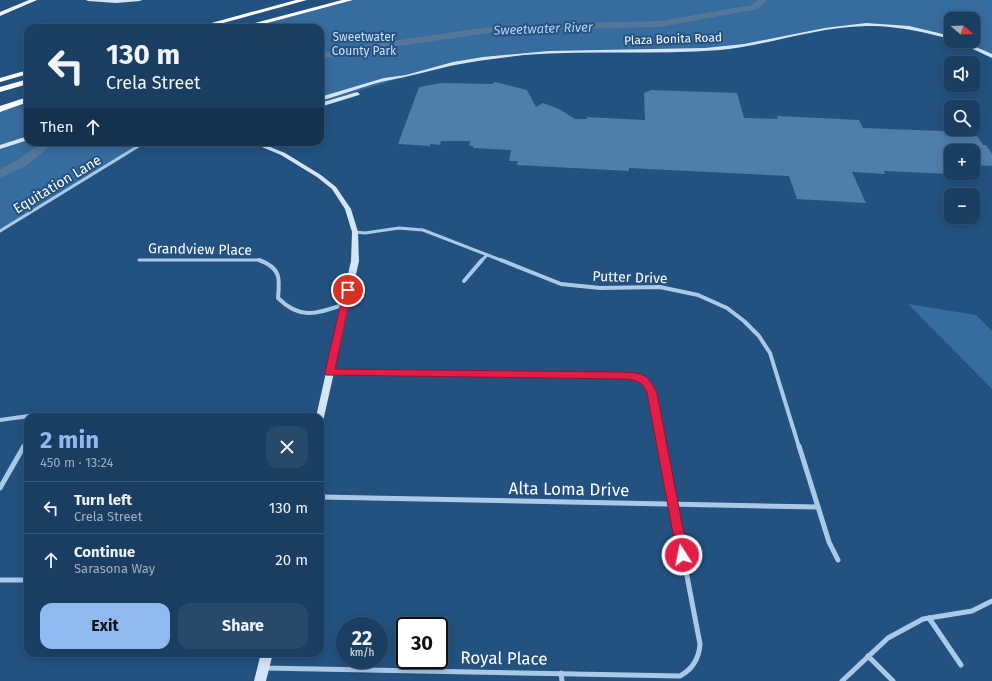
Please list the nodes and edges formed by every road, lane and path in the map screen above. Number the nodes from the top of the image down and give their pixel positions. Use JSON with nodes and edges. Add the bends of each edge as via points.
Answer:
{"nodes":[{"id":1,"x":34,"y":0,"type":"edge"},
{"id":2,"x":88,"y":0,"type":"edge"},
{"id":3,"x":140,"y":0,"type":"edge"},
{"id":4,"x":304,"y":0,"type":"edge"},
{"id":5,"x":350,"y":0,"type":"edge"},
{"id":6,"x":355,"y":0,"type":"edge"},
{"id":7,"x":336,"y":3,"type":"junction"},
{"id":8,"x":0,"y":14,"type":"edge"},
{"id":9,"x":212,"y":24,"type":"edge"},
{"id":10,"x":255,"y":24,"type":"edge"},
{"id":11,"x":944,"y":36,"type":"edge"},
{"id":12,"x":974,"y":48,"type":"edge"},
{"id":13,"x":992,"y":56,"type":"edge"},
{"id":14,"x":24,"y":73,"type":"edge"},
{"id":15,"x":395,"y":79,"type":"junction"},
{"id":16,"x":0,"y":80,"type":"edge"},
{"id":17,"x":24,"y":82,"type":"edge"},
{"id":18,"x":0,"y":90,"type":"edge"},
{"id":19,"x":24,"y":96,"type":"edge"},
{"id":20,"x":324,"y":98,"type":"edge"},
{"id":21,"x":24,"y":100,"type":"edge"},
{"id":22,"x":0,"y":104,"type":"edge"},
{"id":23,"x":324,"y":104,"type":"edge"},
{"id":24,"x":0,"y":109,"type":"edge"},
{"id":25,"x":24,"y":139,"type":"edge"},
{"id":26,"x":139,"y":146,"type":"edge"},
{"id":27,"x":263,"y":146,"type":"edge"},
{"id":28,"x":0,"y":147,"type":"edge"},
{"id":29,"x":0,"y":231,"type":"edge"},
{"id":30,"x":355,"y":232,"type":"junction"},
{"id":31,"x":486,"y":256,"type":"junction"},
{"id":32,"x":139,"y":260,"type":"dead end"},
{"id":33,"x":464,"y":281,"type":"dead end"},
{"id":34,"x":345,"y":304,"type":"junction"},
{"id":35,"x":329,"y":372,"type":"junction"},
{"id":36,"x":321,"y":413,"type":"edge"},
{"id":37,"x":24,"y":417,"type":"edge"},
{"id":38,"x":0,"y":420,"type":"edge"},
{"id":39,"x":24,"y":446,"type":"edge"},
{"id":40,"x":0,"y":488,"type":"edge"},
{"id":41,"x":324,"y":497,"type":"edge"},
{"id":42,"x":673,"y":506,"type":"junction"},
{"id":43,"x":818,"y":507,"type":"junction"},
{"id":44,"x":838,"y":560,"type":"dead end"},
{"id":45,"x":0,"y":580,"type":"edge"},
{"id":46,"x":24,"y":580,"type":"edge"},
{"id":47,"x":992,"y":601,"type":"edge"},
{"id":48,"x":929,"y":618,"type":"junction"},
{"id":49,"x":868,"y":656,"type":"junction"},
{"id":50,"x":266,"y":657,"type":"edge"},
{"id":51,"x":961,"y":665,"type":"dead end"},
{"id":52,"x":264,"y":668,"type":"junction"},
{"id":53,"x":562,"y":673,"type":"junction"},
{"id":54,"x":260,"y":681,"type":"edge"},
{"id":55,"x":562,"y":681,"type":"edge"},
{"id":56,"x":842,"y":681,"type":"edge"},
{"id":57,"x":894,"y":681,"type":"edge"}],
"edges":[{"from":1,"to":8,"type":"main road"},
{"from":2,"to":3,"type":"main road"},
{"from":4,"to":9,"type":"highway"},
{"from":5,"to":7,"type":"highway"},
{"from":6,"to":7,"type":"highway"},
{"from":7,"to":10,"type":"highway"},
{"from":11,"to":15,"type":"main road","name":"Plaza Bonita Road","via":[[892,26],[839,26],[711,50],[546,53],[487,58]]},
{"from":12,"to":13,"type":"main road"},
{"from":14,"to":16,"type":"highway"},
{"from":15,"to":20,"type":"main road","name":"Plaza Bonita Road"},
{"from":15,"to":23,"type":"main road","name":"Plaza Bonita Road","via":[[389,84]]},
{"from":17,"to":18,"type":"highway"},
{"from":19,"to":22,"type":"highway"},
{"from":21,"to":24,"type":"highway"},
{"from":25,"to":28,"type":"main road"},
{"from":26,"to":29,"type":"street","name":"Equitation Lane"},
{"from":27,"to":30,"type":"main road","via":[[283,154],[334,188],[348,209]]},
{"from":30,"to":31,"type":"street","name":"Putter Drive","via":[[399,228],[423,230]]},
{"from":30,"to":34,"type":"main road","via":[[354,261]]},
{"from":31,"to":33,"type":"street"},
{"from":31,"to":43,"type":"street","name":"Putter Drive","via":[[561,284],[600,288],[660,287],[679,290],[707,298],[736,314],[759,336],[770,353]]},
{"from":32,"to":34,"type":"street","name":"Grandview Place","via":[[258,260],[277,271],[280,277],[278,298],[293,312],[316,313]]},
{"from":34,"to":35,"type":"main road"},
{"from":35,"to":36,"type":"main road"},
{"from":35,"to":42,"type":"street","via":[[637,376],[647,382],[652,393]]},
{"from":37,"to":38,"type":"street"},
{"from":39,"to":40,"type":"street"},
{"from":41,"to":42,"type":"street","name":"Alta Loma Drive"},
{"from":42,"to":43,"type":"street","name":"Alta Loma Drive"},
{"from":42,"to":53,"type":"street","name":"Royal Place","via":[[700,644],[696,664],[680,676]]},
{"from":43,"to":44,"type":"street","name":"Putter Drive","via":[[829,542]]},
{"from":45,"to":46,"type":"street"},
{"from":47,"to":48,"type":"street","via":[[972,611]]},
{"from":48,"to":49,"type":"street","via":[[888,638]]},
{"from":48,"to":51,"type":"street"},
{"from":49,"to":56,"type":"street"},
{"from":49,"to":57,"type":"street"},
{"from":50,"to":52,"type":"main road"},
{"from":52,"to":53,"type":"street","name":"Royal Place"},
{"from":52,"to":54,"type":"main road"},
{"from":53,"to":55,"type":"street"}]}
